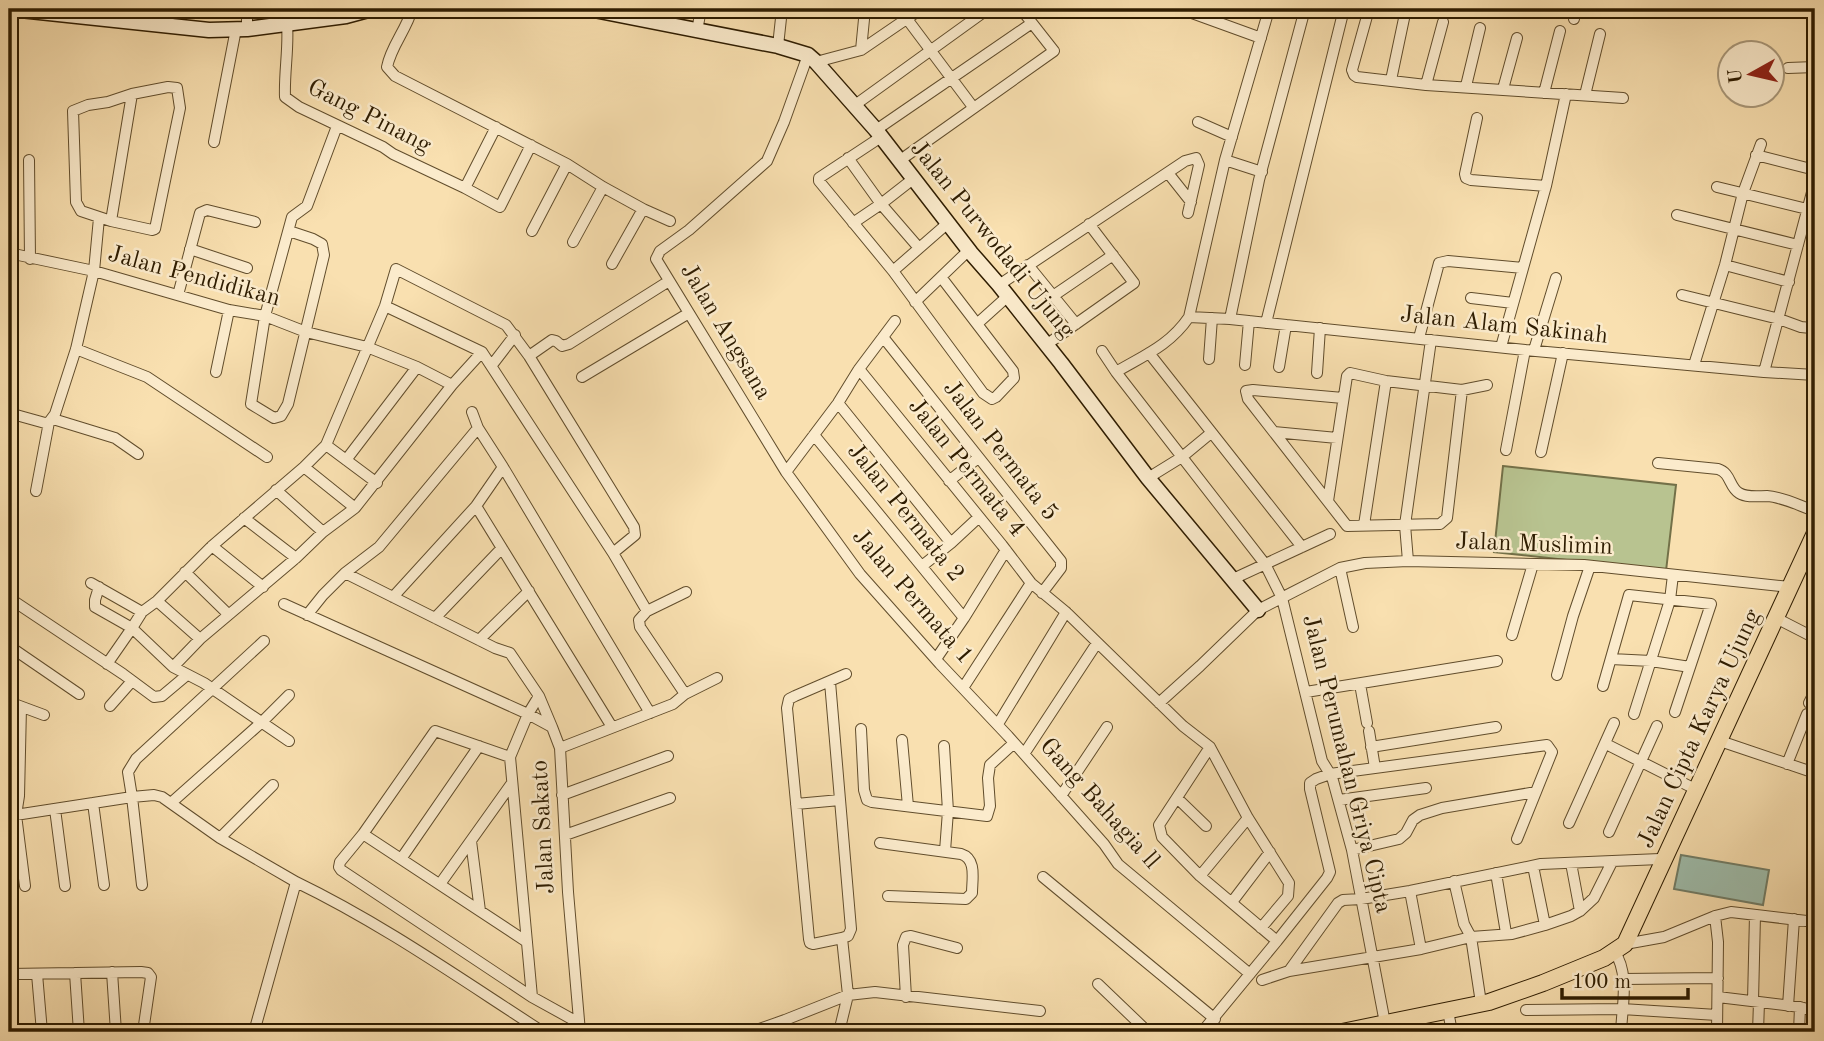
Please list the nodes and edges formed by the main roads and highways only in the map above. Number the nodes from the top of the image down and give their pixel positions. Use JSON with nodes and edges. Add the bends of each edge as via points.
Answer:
{"nodes":[{"id":1,"x":1815,"y":533,"type":"edge"},
{"id":2,"x":1342,"y":1032,"type":"edge"}],
"edges":[{"from":1,"to":2,"type":"main road","name":"Jalan Cipta Karya Ujung","via":[[1619,948],[1545,982],[1481,1003]]}]}
